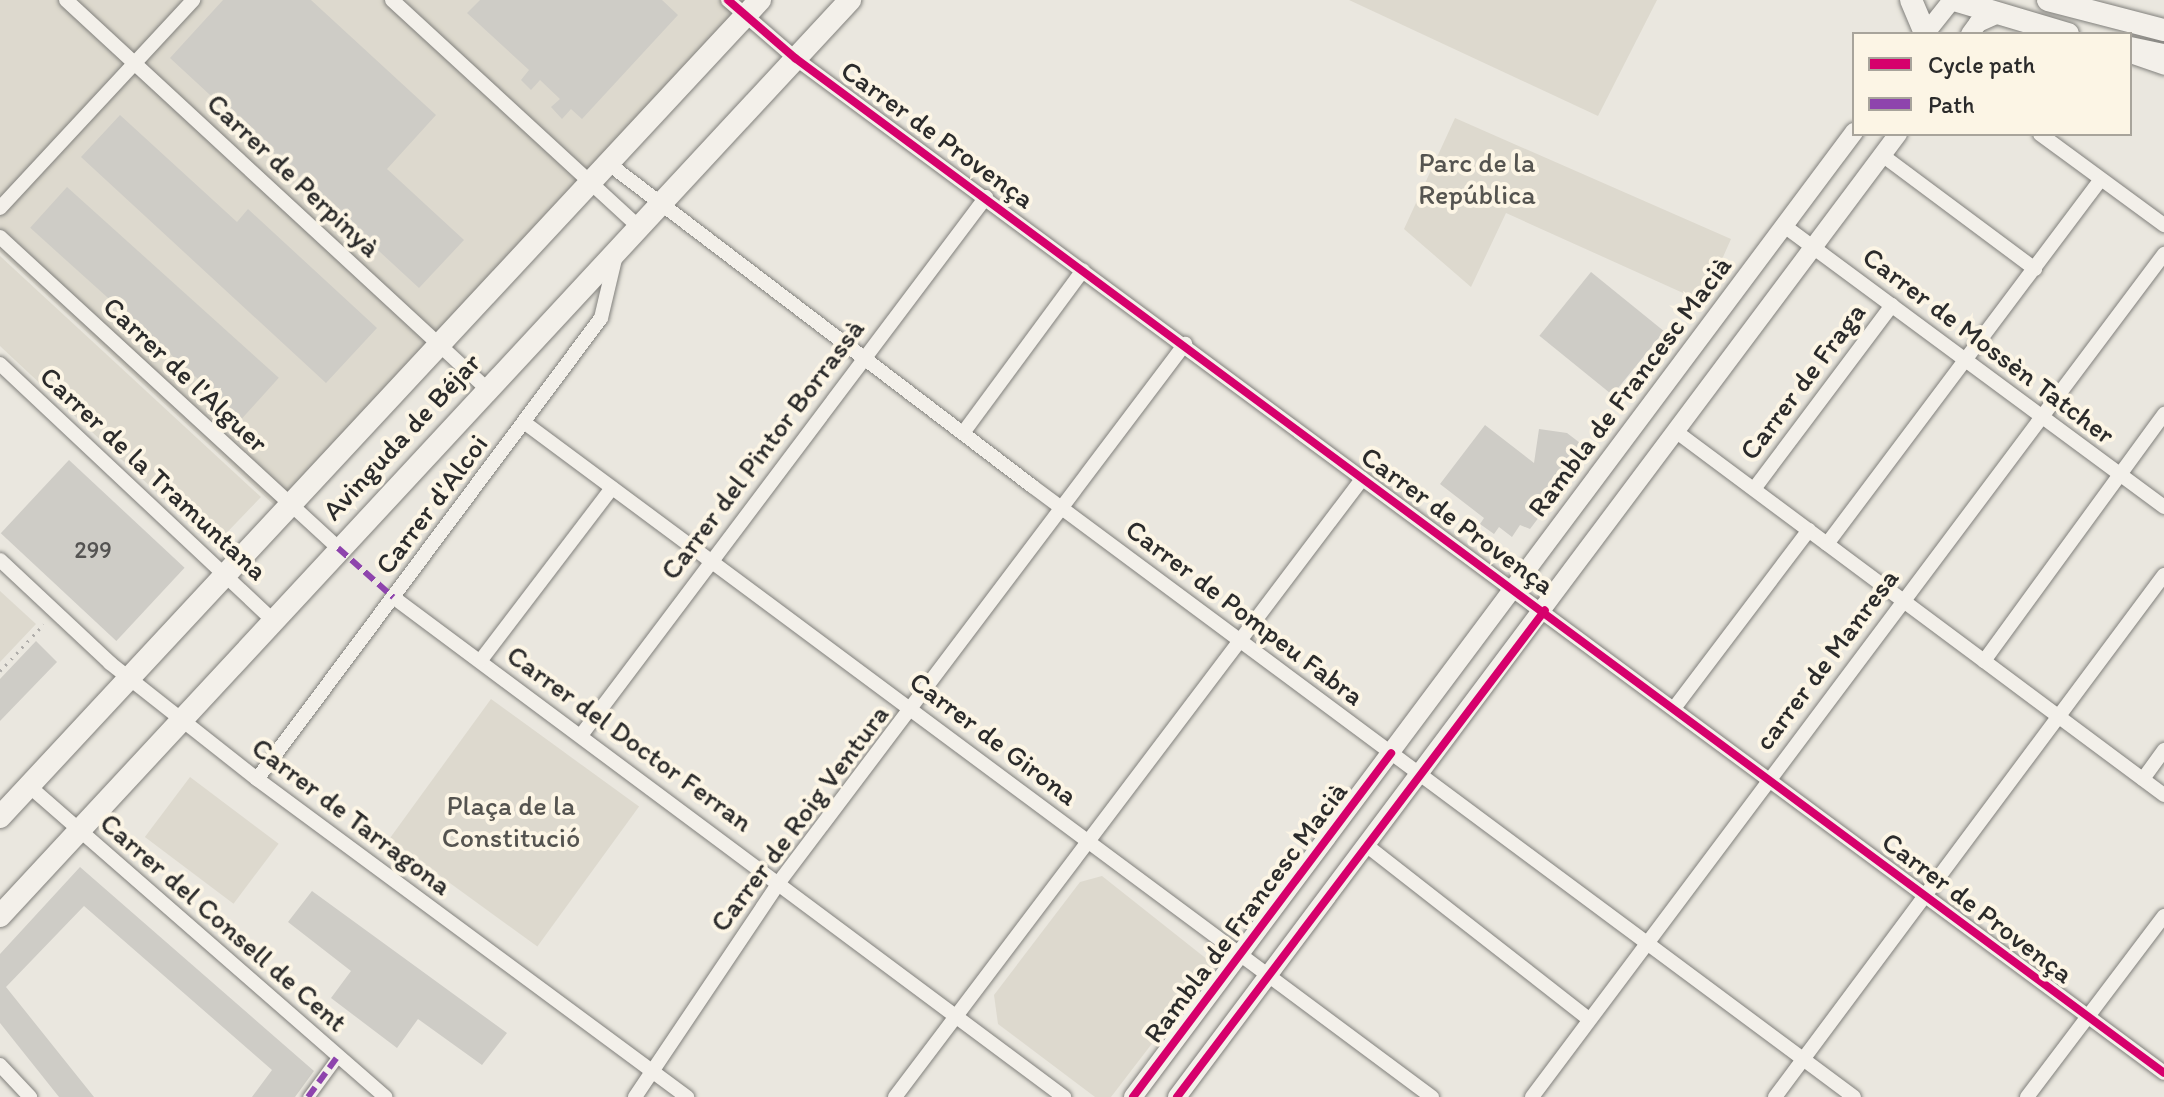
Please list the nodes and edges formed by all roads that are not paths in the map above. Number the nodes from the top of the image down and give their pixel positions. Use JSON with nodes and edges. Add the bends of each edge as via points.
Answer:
{"nodes":[{"id":1,"x":66,"y":0,"type":"edge"},
{"id":2,"x":193,"y":0,"type":"edge"},
{"id":3,"x":392,"y":0,"type":"edge"},
{"id":4,"x":728,"y":0,"type":"edge"},
{"id":5,"x":850,"y":0,"type":"edge"},
{"id":6,"x":1911,"y":0,"type":"edge"},
{"id":7,"x":1953,"y":0,"type":"edge"},
{"id":8,"x":2048,"y":0,"type":"edge"},
{"id":9,"x":753,"y":8,"type":"edge"},
{"id":10,"x":1998,"y":14,"type":"junction"},
{"id":11,"x":2164,"y":30,"type":"edge"},
{"id":12,"x":1924,"y":32,"type":"edge"},
{"id":13,"x":1927,"y":32,"type":"edge"},
{"id":14,"x":1971,"y":32,"type":"edge"},
{"id":15,"x":2061,"y":32,"type":"edge"},
{"id":16,"x":2132,"y":48,"type":"edge"},
{"id":17,"x":2164,"y":55,"type":"edge"},
{"id":18,"x":2132,"y":57,"type":"edge"},
{"id":19,"x":795,"y":58,"type":"junction"},
{"id":20,"x":134,"y":64,"type":"junction"},
{"id":21,"x":2164,"y":68,"type":"edge"},
{"id":22,"x":1852,"y":135,"type":"edge"},
{"id":23,"x":1896,"y":136,"type":"edge"},
{"id":24,"x":2043,"y":136,"type":"edge"},
{"id":25,"x":1882,"y":155,"type":"junction"},
{"id":26,"x":609,"y":164,"type":"junction"},
{"id":27,"x":2101,"y":179,"type":"junction"},
{"id":28,"x":591,"y":183,"type":"junction"},
{"id":29,"x":986,"y":197,"type":"junction"},
{"id":30,"x":657,"y":205,"type":"junction"},
{"id":31,"x":0,"y":208,"type":"edge"},
{"id":32,"x":1783,"y":225,"type":"junction"},
{"id":33,"x":2164,"y":225,"type":"edge"},
{"id":34,"x":638,"y":226,"type":"junction"},
{"id":35,"x":0,"y":237,"type":"edge"},
{"id":36,"x":618,"y":247,"type":"junction"},
{"id":37,"x":1814,"y":248,"type":"junction"},
{"id":38,"x":2164,"y":254,"type":"edge"},
{"id":39,"x":2035,"y":269,"type":"junction"},
{"id":40,"x":1083,"y":270,"type":"junction"},
{"id":41,"x":1892,"y":305,"type":"junction"},
{"id":42,"x":1185,"y":344,"type":"junction"},
{"id":43,"x":440,"y":345,"type":"junction"},
{"id":44,"x":863,"y":357,"type":"junction"},
{"id":45,"x":1966,"y":360,"type":"junction"},
{"id":46,"x":0,"y":364,"type":"edge"},
{"id":47,"x":486,"y":388,"type":"junction"},
{"id":48,"x":2164,"y":414,"type":"edge"},
{"id":49,"x":2042,"y":416,"type":"junction"},
{"id":50,"x":525,"y":423,"type":"junction"},
{"id":51,"x":963,"y":433,"type":"junction"},
{"id":52,"x":1678,"y":433,"type":"junction"},
{"id":53,"x":2119,"y":474,"type":"junction"},
{"id":54,"x":1362,"y":479,"type":"junction"},
{"id":55,"x":612,"y":488,"type":"junction"},
{"id":56,"x":1754,"y":489,"type":"junction"},
{"id":57,"x":291,"y":506,"type":"junction"},
{"id":58,"x":2164,"y":507,"type":"edge"},
{"id":59,"x":1061,"y":508,"type":"junction"},
{"id":60,"x":1809,"y":530,"type":"junction"},
{"id":61,"x":1827,"y":544,"type":"junction"},
{"id":62,"x":338,"y":548,"type":"junction"},
{"id":63,"x":0,"y":560,"type":"edge"},
{"id":64,"x":711,"y":561,"type":"junction"},
{"id":65,"x":2164,"y":575,"type":"edge"},
{"id":66,"x":225,"y":576,"type":"junction"},
{"id":67,"x":1514,"y":587,"type":"junction"},
{"id":68,"x":393,"y":597,"type":"junction"},
{"id":69,"x":1903,"y":600,"type":"junction"},
{"id":70,"x":1545,"y":610,"type":"junction"},
{"id":71,"x":272,"y":619,"type":"junction"},
{"id":72,"x":1241,"y":640,"type":"junction"},
{"id":73,"x":481,"y":660,"type":"junction"},
{"id":74,"x":1984,"y":661,"type":"junction"},
{"id":75,"x":132,"y":676,"type":"junction"},
{"id":76,"x":1675,"y":707,"type":"junction"},
{"id":77,"x":912,"y":710,"type":"junction"},
{"id":78,"x":2059,"y":716,"type":"junction"},
{"id":79,"x":181,"y":719,"type":"junction"},
{"id":80,"x":582,"y":734,"type":"junction"},
{"id":81,"x":2164,"y":750,"type":"edge"},
{"id":82,"x":1391,"y":753,"type":"junction"},
{"id":83,"x":1419,"y":773,"type":"junction"},
{"id":84,"x":1770,"y":778,"type":"junction"},
{"id":85,"x":257,"y":779,"type":"junction"},
{"id":86,"x":2143,"y":779,"type":"junction"},
{"id":87,"x":29,"y":786,"type":"junction"},
{"id":88,"x":2164,"y":795,"type":"edge"},
{"id":89,"x":0,"y":817,"type":"edge"},
{"id":90,"x":79,"y":831,"type":"junction"},
{"id":91,"x":1089,"y":841,"type":"junction"},
{"id":92,"x":1366,"y":845,"type":"junction"},
{"id":93,"x":780,"y":881,"type":"junction"},
{"id":94,"x":1925,"y":895,"type":"junction"},
{"id":95,"x":0,"y":916,"type":"edge"},
{"id":96,"x":2164,"y":916,"type":"edge"},
{"id":97,"x":1647,"y":943,"type":"junction"},
{"id":98,"x":1243,"y":955,"type":"junction"},
{"id":99,"x":1269,"y":975,"type":"junction"},
{"id":100,"x":956,"y":1015,"type":"junction"},
{"id":101,"x":2088,"y":1016,"type":"junction"},
{"id":102,"x":1589,"y":1019,"type":"junction"},
{"id":103,"x":338,"y":1056,"type":"junction"},
{"id":104,"x":1803,"y":1059,"type":"junction"},
{"id":105,"x":0,"y":1065,"type":"edge"},
{"id":106,"x":653,"y":1071,"type":"junction"},
{"id":107,"x":2164,"y":1073,"type":"edge"},
{"id":108,"x":30,"y":1097,"type":"edge"},
{"id":109,"x":308,"y":1097,"type":"edge"},
{"id":110,"x":385,"y":1097,"type":"edge"},
{"id":111,"x":635,"y":1097,"type":"edge"},
{"id":112,"x":687,"y":1097,"type":"edge"},
{"id":113,"x":895,"y":1097,"type":"edge"},
{"id":114,"x":1064,"y":1097,"type":"edge"},
{"id":115,"x":1133,"y":1097,"type":"edge"},
{"id":116,"x":1177,"y":1097,"type":"edge"},
{"id":117,"x":1432,"y":1097,"type":"edge"},
{"id":118,"x":1532,"y":1097,"type":"edge"},
{"id":119,"x":1775,"y":1097,"type":"edge"},
{"id":120,"x":1854,"y":1097,"type":"edge"},
{"id":121,"x":2027,"y":1097,"type":"edge"}],
"edges":[{"from":1,"to":20,"type":"street","name":"Carrer de Perpinyà"},
{"from":2,"to":20,"type":"street"},
{"from":3,"to":28,"type":"street"},
{"from":4,"to":9,"type":"street","name":"Carrer de Provença"},
{"from":5,"to":19,"type":"main road","name":"Avinguda de Béjar"},
{"from":6,"to":12,"type":"main road"},
{"from":7,"to":10,"type":"main road"},
{"from":7,"to":13,"type":"street"},
{"from":8,"to":11,"type":"main road"},
{"from":9,"to":19,"type":"street","name":"Carrer de Provença"},
{"from":9,"to":26,"type":"main road","name":"Avinguda de Béjar"},
{"from":10,"to":14,"type":"street"},
{"from":10,"to":15,"type":"main road"},
{"from":16,"to":17,"type":"main road"},
{"from":18,"to":21,"type":"street"},
{"from":19,"to":29,"type":"street","name":"Carrer de Provença"},
{"from":19,"to":30,"type":"main road","name":"Avinguda de Béjar"},
{"from":20,"to":31,"type":"street"},
{"from":20,"to":43,"type":"street","name":"Carrer de Perpinyà"},
{"from":22,"to":32,"type":"street","name":"Rambla de Francesc Macià"},
{"from":23,"to":25,"type":"street","name":"Rambla de Francesc Macià"},
{"from":24,"to":27,"type":"street"},
{"from":25,"to":37,"type":"street","name":"Rambla de Francesc Macià"},
{"from":25,"to":39,"type":"street"},
{"from":26,"to":28,"type":"main road","name":"Avinguda de Béjar"},
{"from":26,"to":30,"type":"street","name":"Carrer de Pompeu Fabra"},
{"from":27,"to":33,"type":"street"},
{"from":27,"to":39,"type":"street"},
{"from":28,"to":34,"type":"street"},
{"from":28,"to":43,"type":"main road","name":"Avinguda de Béjar"},
{"from":29,"to":40,"type":"street","name":"Carrer de Provença"},
{"from":29,"to":44,"type":"street","name":"Carrer del Pintor Borrassà"},
{"from":30,"to":34,"type":"main road","name":"Avinguda de Béjar"},
{"from":30,"to":44,"type":"street","name":"Carrer de Pompeu Fabra"},
{"from":32,"to":37,"type":"street","name":"Carrer de Mossèn Tatcher"},
{"from":32,"to":67,"type":"street","name":"Rambla de Francesc Macià"},
{"from":34,"to":36,"type":"main road","name":"Avinguda de Béjar"},
{"from":35,"to":57,"type":"street","name":"Carrer de l'Alguer"},
{"from":36,"to":47,"type":"main road","name":"Avinguda de Béjar"},
{"from":36,"to":50,"type":"street","name":"Carrer d'Alcoi","via":[[601,318]]},
{"from":37,"to":41,"type":"street","name":"Carrer de Mossèn Tatcher"},
{"from":37,"to":52,"type":"street","name":"Rambla de Francesc Macià"},
{"from":38,"to":49,"type":"street","name":"carrer de Manresa"},
{"from":39,"to":45,"type":"street"},
{"from":40,"to":42,"type":"street","name":"Carrer de Provença"},
{"from":40,"to":51,"type":"street"},
{"from":41,"to":45,"type":"street","name":"Carrer de Mossèn Tatcher"},
{"from":41,"to":56,"type":"street","name":"Carrer de Fraga"},
{"from":42,"to":54,"type":"street","name":"Carrer de Provença"},
{"from":42,"to":59,"type":"street","name":"Carrer de Roig Ventura"},
{"from":43,"to":47,"type":"street","name":"Carrer de Perpinyà"},
{"from":43,"to":57,"type":"main road","name":"Avinguda de Béjar"},
{"from":44,"to":51,"type":"street","name":"Carrer de Pompeu Fabra"},
{"from":44,"to":64,"type":"street","name":"Carrer del Pintor Borrassà"},
{"from":45,"to":49,"type":"street","name":"Carrer de Mossèn Tatcher"},
{"from":45,"to":61,"type":"street"},
{"from":46,"to":66,"type":"street","name":"Carrer de la Tramuntana"},
{"from":47,"to":62,"type":"main road","name":"Avinguda de Béjar"},
{"from":48,"to":53,"type":"street"},
{"from":49,"to":53,"type":"street","name":"Carrer de Mossèn Tatcher"},
{"from":49,"to":69,"type":"street","name":"carrer de Manresa"},
{"from":50,"to":55,"type":"street","name":"Carrer de Girona"},
{"from":50,"to":68,"type":"street","name":"Carrer d'Alcoi"},
{"from":51,"to":59,"type":"street","name":"Carrer de Pompeu Fabra"},
{"from":52,"to":56,"type":"street"},
{"from":52,"to":70,"type":"street","name":"Rambla de Francesc Macià"},
{"from":53,"to":58,"type":"street","name":"Carrer de Mossèn Tatcher"},
{"from":53,"to":74,"type":"street"},
{"from":54,"to":67,"type":"street","name":"Carrer de Provença"},
{"from":54,"to":72,"type":"street"},
{"from":55,"to":64,"type":"street","name":"Carrer de Girona"},
{"from":55,"to":73,"type":"street"},
{"from":56,"to":60,"type":"street"},
{"from":57,"to":62,"type":"street","name":"Carrer de l'Alguer"},
{"from":57,"to":66,"type":"main road","name":"Avinguda de Béjar"},
{"from":59,"to":72,"type":"street","name":"Carrer de Pompeu Fabra"},
{"from":59,"to":77,"type":"street","name":"Carrer de Roig Ventura"},
{"from":60,"to":61,"type":"street"},
{"from":60,"to":76,"type":"street"},
{"from":61,"to":69,"type":"street"},
{"from":62,"to":71,"type":"main road","name":"Avinguda de Béjar"},
{"from":63,"to":75,"type":"street","name":"Carrer de Tarragona","via":[[110,663]]},
{"from":64,"to":77,"type":"street","name":"Carrer de Girona"},
{"from":64,"to":80,"type":"street","name":"Carrer del Pintor Borrassà"},
{"from":65,"to":78,"type":"street"},
{"from":66,"to":71,"type":"street","name":"Carrer de la Tramuntana"},
{"from":66,"to":75,"type":"main road","name":"Avinguda de Béjar"},
{"from":67,"to":70,"type":"street","name":"Carrer de Provença"},
{"from":67,"to":82,"type":"street","name":"Rambla de Francesc Macià"},
{"from":68,"to":73,"type":"street","name":"Carrer del Doctor Ferran"},
{"from":68,"to":85,"type":"street","name":"Carrer d'Alcoi"},
{"from":69,"to":74,"type":"street"},
{"from":69,"to":84,"type":"street","name":"carrer de Manresa"},
{"from":70,"to":76,"type":"street","name":"Carrer de Provença"},
{"from":70,"to":83,"type":"street","name":"Rambla de Francesc Macià"},
{"from":71,"to":79,"type":"main road","name":"Avinguda de Béjar"},
{"from":72,"to":82,"type":"street","name":"Carrer de Pompeu Fabra"},
{"from":72,"to":91,"type":"street"},
{"from":73,"to":80,"type":"street","name":"Carrer del Doctor Ferran"},
{"from":74,"to":78,"type":"street"},
{"from":75,"to":79,"type":"street","name":"Carrer de Tarragona"},
{"from":75,"to":87,"type":"main road","name":"Avinguda de Béjar"},
{"from":76,"to":84,"type":"street","name":"Carrer de Provença"},
{"from":77,"to":91,"type":"street","name":"Carrer de Girona"},
{"from":77,"to":93,"type":"street","name":"Carrer de Roig Ventura"},
{"from":78,"to":86,"type":"street"},
{"from":78,"to":94,"type":"street"},
{"from":79,"to":85,"type":"street","name":"Carrer de Tarragona"},
{"from":79,"to":90,"type":"main road","name":"Avinguda de Béjar"},
{"from":80,"to":93,"type":"street","name":"Carrer del Doctor Ferran"},
{"from":81,"to":86,"type":"street"},
{"from":82,"to":83,"type":"street","name":"Carrer de Pompeu Fabra"},
{"from":82,"to":98,"type":"street","name":"Rambla de Francesc Macià"},
{"from":83,"to":92,"type":"street","name":"Rambla de Francesc Macià"},
{"from":83,"to":97,"type":"street","name":"Carrer de Pompeu Fabra"},
{"from":84,"to":94,"type":"street","name":"Carrer de Provença"},
{"from":84,"to":97,"type":"street","name":"carrer de Manresa"},
{"from":85,"to":106,"type":"street","name":"Carrer de Tarragona"},
{"from":86,"to":88,"type":"street"},
{"from":87,"to":89,"type":"main road","name":"Avinguda de Béjar"},
{"from":87,"to":90,"type":"street","name":"Carrer del Consell de Cent"},
{"from":90,"to":95,"type":"main road","name":"Avinguda de Béjar"},
{"from":90,"to":103,"type":"street","name":"Carrer del Consell de Cent"},
{"from":91,"to":98,"type":"street","name":"Carrer de Girona"},
{"from":91,"to":100,"type":"street"},
{"from":92,"to":99,"type":"street","name":"Rambla de Francesc Macià"},
{"from":92,"to":102,"type":"street"},
{"from":93,"to":100,"type":"street","name":"Carrer del Doctor Ferran"},
{"from":93,"to":106,"type":"street","name":"Carrer de Roig Ventura"},
{"from":94,"to":101,"type":"street","name":"Carrer de Provença"},
{"from":94,"to":104,"type":"street"},
{"from":96,"to":101,"type":"street"},
{"from":97,"to":102,"type":"street","name":"carrer de Manresa"},
{"from":97,"to":104,"type":"street","name":"Carrer de Pompeu Fabra"},
{"from":98,"to":99,"type":"street","name":"Carrer de Girona"},
{"from":98,"to":115,"type":"street","name":"Rambla de Francesc Macià"},
{"from":99,"to":116,"type":"street","name":"Rambla de Francesc Macià"},
{"from":99,"to":117,"type":"street","name":"Carrer de Girona"},
{"from":100,"to":113,"type":"street"},
{"from":100,"to":114,"type":"street","name":"Carrer del Doctor Ferran"},
{"from":101,"to":107,"type":"street","name":"Carrer de Provença"},
{"from":101,"to":121,"type":"street"},
{"from":102,"to":118,"type":"street","name":"carrer de Manresa"},
{"from":103,"to":109,"type":"street"},
{"from":103,"to":110,"type":"street","name":"Carrer del Consell de Cent"},
{"from":104,"to":119,"type":"street"},
{"from":104,"to":120,"type":"street","name":"Carrer de Pompeu Fabra"},
{"from":105,"to":108,"type":"street"},
{"from":106,"to":111,"type":"street","name":"Carrer de Roig Ventura"},
{"from":106,"to":112,"type":"street","name":"Carrer de Tarragona"}]}
